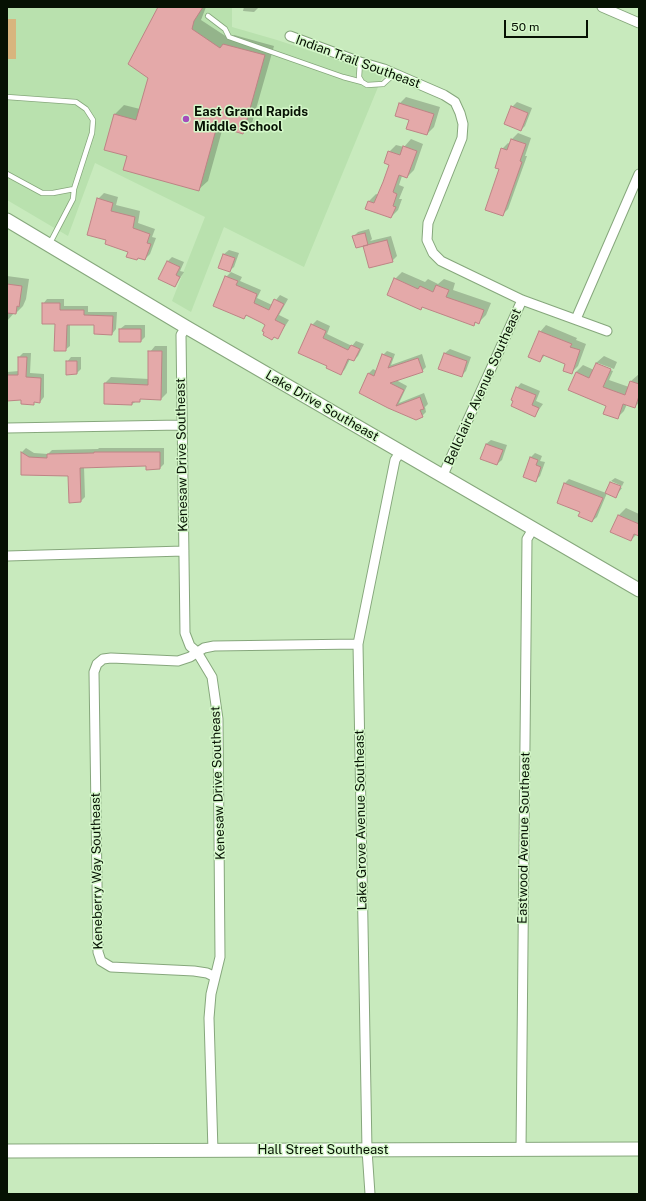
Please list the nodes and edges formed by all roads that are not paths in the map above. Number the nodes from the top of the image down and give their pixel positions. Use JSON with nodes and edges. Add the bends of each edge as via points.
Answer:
{"nodes":[{"id":1,"x":602,"y":7,"type":"edge"},
{"id":2,"x":208,"y":16,"type":"dead end"},
{"id":3,"x":639,"y":23,"type":"edge"},
{"id":4,"x":290,"y":36,"type":"dead end"},
{"id":5,"x":360,"y":62,"type":"junction"},
{"id":6,"x":395,"y":73,"type":"junction"},
{"id":7,"x":362,"y":82,"type":"junction"},
{"id":8,"x":7,"y":97,"type":"edge"},
{"id":9,"x":7,"y":174,"type":"edge"},
{"id":10,"x":639,"y":174,"type":"edge"},
{"id":11,"x":74,"y":189,"type":"junction"},
{"id":12,"x":7,"y":220,"type":"edge"},
{"id":13,"x":49,"y":245,"type":"junction"},
{"id":14,"x":522,"y":300,"type":"junction"},
{"id":15,"x":576,"y":319,"type":"junction"},
{"id":16,"x":186,"y":327,"type":"junction"},
{"id":17,"x":607,"y":331,"type":"dead end"},
{"id":18,"x":182,"y":424,"type":"junction"},
{"id":19,"x":7,"y":428,"type":"edge"},
{"id":20,"x":401,"y":451,"type":"junction"},
{"id":21,"x":443,"y":475,"type":"junction"},
{"id":22,"x":533,"y":529,"type":"junction"},
{"id":23,"x":184,"y":551,"type":"junction"},
{"id":24,"x":7,"y":556,"type":"edge"},
{"id":25,"x":639,"y":590,"type":"edge"},
{"id":26,"x":358,"y":644,"type":"junction"},
{"id":27,"x":196,"y":652,"type":"junction"},
{"id":28,"x":215,"y":977,"type":"junction"},
{"id":29,"x":521,"y":1149,"type":"junction"},
{"id":30,"x":639,"y":1149,"type":"edge"},
{"id":31,"x":367,"y":1150,"type":"junction"},
{"id":32,"x":7,"y":1151,"type":"edge"},
{"id":33,"x":213,"y":1151,"type":"junction"},
{"id":34,"x":370,"y":1194,"type":"edge"}],
"edges":[{"from":1,"to":3,"type":"street"},
{"from":2,"to":7,"type":"lane","via":[[225,29],[229,37],[343,78]]},
{"from":4,"to":5,"type":"street","name":"Indian Trail Southeast"},
{"from":5,"to":6,"type":"street","name":"Indian Trail Southeast"},
{"from":5,"to":7,"type":"lane","via":[[359,77]]},
{"from":6,"to":7,"type":"lane","via":[[382,84],[367,85]]},
{"from":6,"to":14,"type":"street","name":"Indian Trail Southeast","via":[[444,95],[455,102],[460,113],[462,138],[428,223],[427,240],[433,253],[441,261]]},
{"from":8,"to":11,"type":"lane","via":[[70,101],[81,105],[90,114],[93,120],[92,133]]},
{"from":9,"to":11,"type":"lane","via":[[42,193],[53,194]]},
{"from":10,"to":15,"type":"street"},
{"from":11,"to":13,"type":"lane","via":[[73,199]]},
{"from":12,"to":13,"type":"main road","name":"Lake Drive Southeast"},
{"from":13,"to":16,"type":"main road","name":"Lake Drive Southeast"},
{"from":14,"to":15,"type":"street","name":"Indian Trail Southeast"},
{"from":14,"to":21,"type":"street","name":"Bellclaire Avenue Southeast"},
{"from":15,"to":17,"type":"street","name":"Indian Trail Southeast"},
{"from":16,"to":18,"type":"street","name":"Kenesaw Drive Southeast","via":[[181,335]]},
{"from":16,"to":20,"type":"main road","name":"Lake Drive Southeast"},
{"from":18,"to":19,"type":"street"},
{"from":18,"to":23,"type":"street","name":"Kenesaw Drive Southeast"},
{"from":20,"to":21,"type":"main road","name":"Lake Drive Southeast"},
{"from":20,"to":26,"type":"street","name":"Lake Grove Avenue Southeast","via":[[395,460]]},
{"from":21,"to":22,"type":"main road","name":"Lake Drive Southeast"},
{"from":22,"to":25,"type":"main road","name":"Lake Drive Southeast"},
{"from":22,"to":29,"type":"street","name":"Eastwood Avenue Southeast","via":[[527,539]]},
{"from":23,"to":24,"type":"street"},
{"from":23,"to":27,"type":"street","name":"Kenesaw Drive Southeast","via":[[185,633],[190,646]]},
{"from":26,"to":27,"type":"street","via":[[214,646]]},
{"from":26,"to":31,"type":"street","name":"Lake Grove Avenue Southeast"},
{"from":27,"to":28,"type":"street","name":"Kenesaw Drive Southeast","via":[[212,677],[218,719],[220,957]]},
{"from":27,"to":28,"type":"street","name":"Keneberry Way Southeast","via":[[185,660],[178,661],[111,658],[98,664],[94,672],[98,952],[101,961],[111,967],[194,971]]},
{"from":28,"to":33,"type":"street","name":"Kenesaw Drive Southeast","via":[[209,1018]]},
{"from":29,"to":30,"type":"main road","name":"Hall Street Southeast"},
{"from":29,"to":31,"type":"main road","name":"Hall Street Southeast"},
{"from":31,"to":33,"type":"main road","name":"Hall Street Southeast"},
{"from":31,"to":34,"type":"street","name":"Lake Grove Avenue Southeast"},
{"from":32,"to":33,"type":"main road","name":"Hall Street Southeast"}]}
